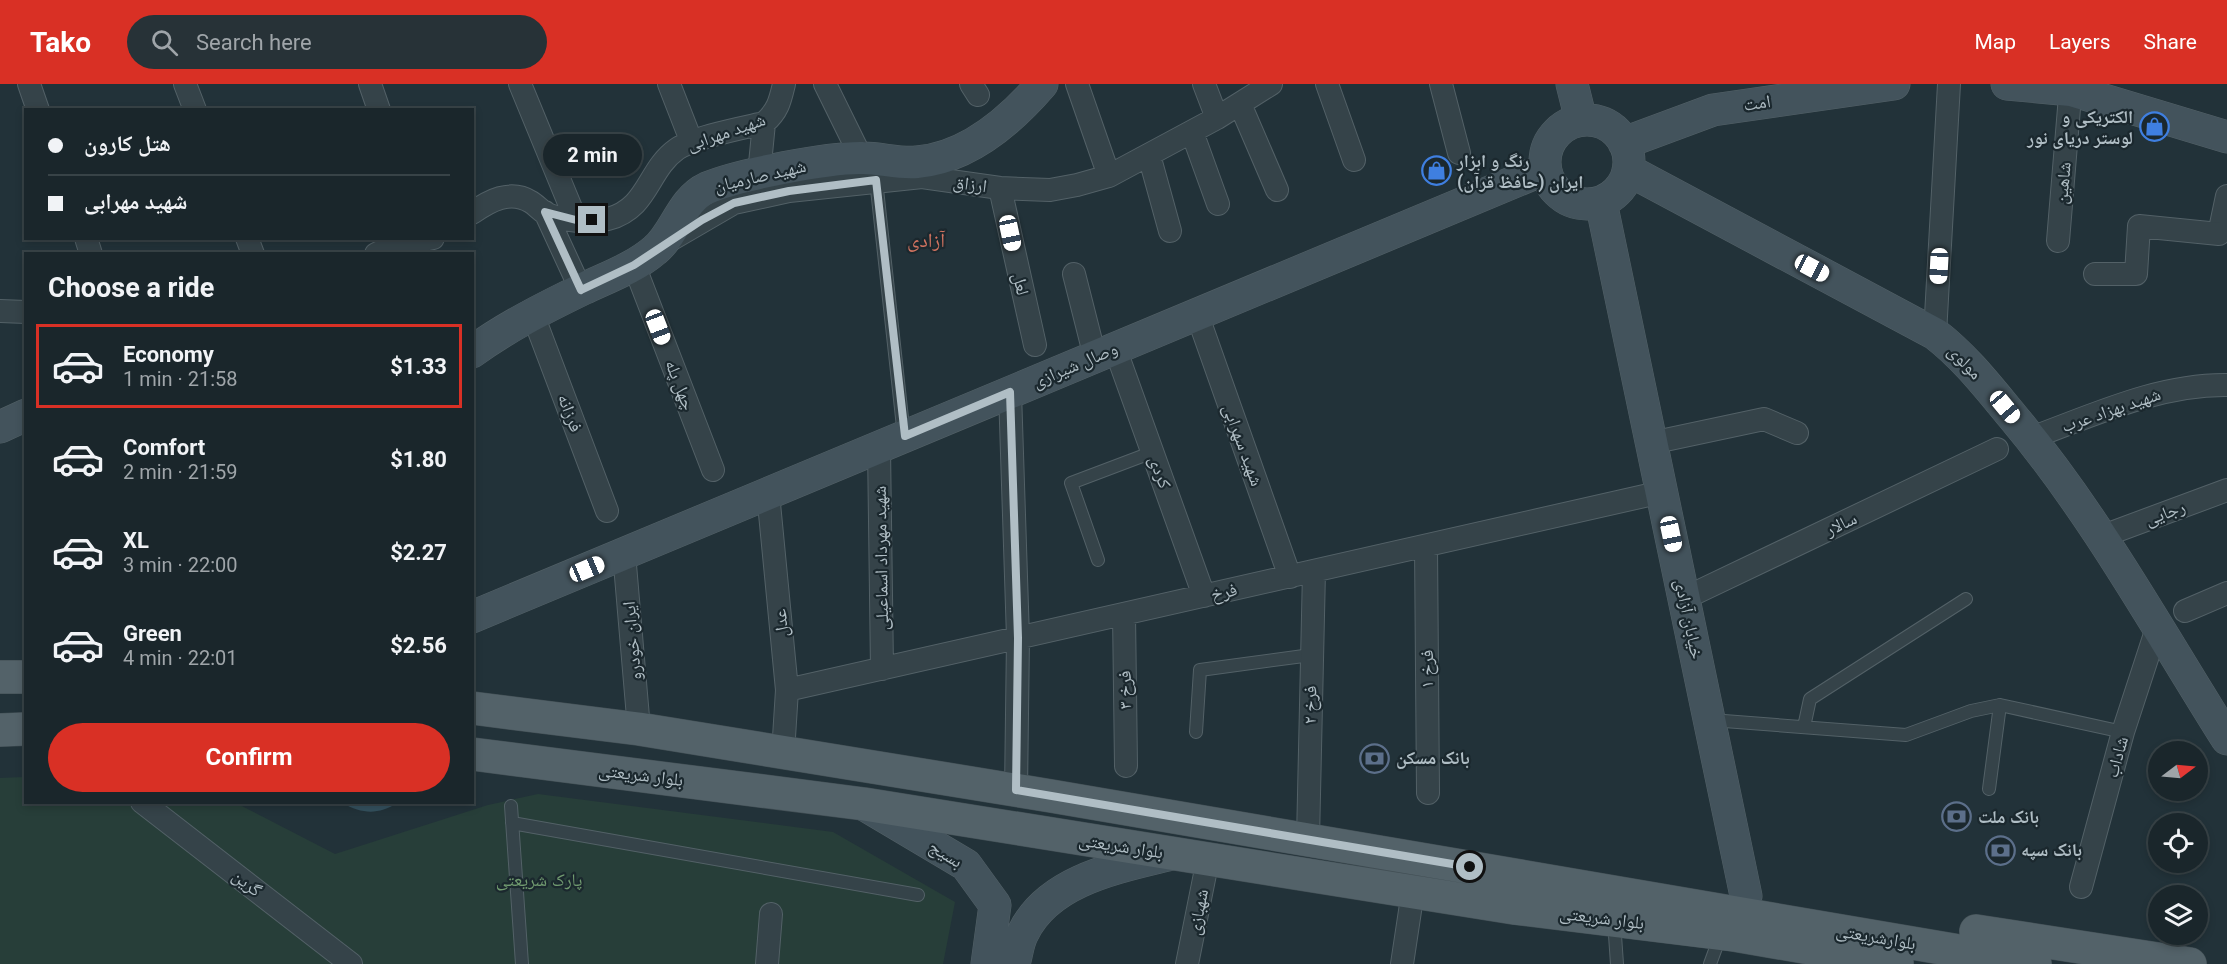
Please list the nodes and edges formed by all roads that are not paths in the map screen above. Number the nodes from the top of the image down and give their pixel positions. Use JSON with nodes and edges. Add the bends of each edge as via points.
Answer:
{"nodes":[{"id":1,"x":29,"y":84,"type":"edge"},
{"id":2,"x":184,"y":84,"type":"edge"},
{"id":3,"x":370,"y":84,"type":"edge"},
{"id":4,"x":520,"y":84,"type":"edge"},
{"id":5,"x":669,"y":84,"type":"edge"},
{"id":6,"x":784,"y":84,"type":"edge"},
{"id":7,"x":825,"y":84,"type":"edge"},
{"id":8,"x":1042,"y":84,"type":"edge"},
{"id":9,"x":1077,"y":84,"type":"edge"},
{"id":10,"x":1204,"y":84,"type":"edge"},
{"id":11,"x":1271,"y":84,"type":"edge"},
{"id":12,"x":1327,"y":84,"type":"edge"},
{"id":13,"x":1441,"y":84,"type":"edge"},
{"id":14,"x":1572,"y":84,"type":"edge"},
{"id":15,"x":1894,"y":84,"type":"edge"},
{"id":16,"x":1949,"y":84,"type":"edge"},
{"id":17,"x":2007,"y":84,"type":"edge"},
{"id":18,"x":2071,"y":87,"type":"edge"},
{"id":19,"x":1240,"y":104,"type":"junction"},
{"id":20,"x":37,"y":108,"type":"edge"},
{"id":21,"x":194,"y":108,"type":"edge"},
{"id":22,"x":378,"y":108,"type":"edge"},
{"id":23,"x":1217,"y":118,"type":"junction"},
{"id":24,"x":1581,"y":120,"type":"junction"},
{"id":25,"x":764,"y":123,"type":"junction"},
{"id":26,"x":1192,"y":132,"type":"junction"},
{"id":27,"x":2227,"y":137,"type":"edge"},
{"id":28,"x":692,"y":143,"type":"junction"},
{"id":29,"x":1458,"y":153,"type":"dead end"},
{"id":30,"x":1149,"y":155,"type":"junction"},
{"id":31,"x":1626,"y":156,"type":"junction"},
{"id":32,"x":1354,"y":160,"type":"dead end"},
{"id":33,"x":868,"y":169,"type":"junction"},
{"id":34,"x":1545,"y":169,"type":"junction"},
{"id":35,"x":759,"y":174,"type":"junction"},
{"id":36,"x":1109,"y":176,"type":"junction"},
{"id":37,"x":1000,"y":188,"type":"junction"},
{"id":38,"x":1277,"y":190,"type":"dead end"},
{"id":39,"x":2227,"y":196,"type":"edge"},
{"id":40,"x":1601,"y":202,"type":"junction"},
{"id":41,"x":1218,"y":204,"type":"dead end"},
{"id":42,"x":474,"y":212,"type":"edge"},
{"id":43,"x":545,"y":212,"type":"junction"},
{"id":44,"x":576,"y":220,"type":"junction"},
{"id":45,"x":1170,"y":231,"type":"dead end"},
{"id":46,"x":2223,"y":234,"type":"edge"},
{"id":47,"x":2058,"y":241,"type":"dead end"},
{"id":48,"x":431,"y":243,"type":"edge"},
{"id":49,"x":380,"y":252,"type":"edge"},
{"id":50,"x":646,"y":257,"type":"junction"},
{"id":51,"x":1074,"y":274,"type":"dead end"},
{"id":52,"x":2095,"y":274,"type":"dead end"},
{"id":53,"x":581,"y":290,"type":"junction"},
{"id":54,"x":0,"y":311,"type":"edge"},
{"id":55,"x":24,"y":312,"type":"edge"},
{"id":56,"x":1197,"y":314,"type":"junction"},
{"id":57,"x":533,"y":315,"type":"junction"},
{"id":58,"x":1935,"y":334,"type":"junction"},
{"id":59,"x":1035,"y":345,"type":"dead end"},
{"id":60,"x":474,"y":346,"type":"edge"},
{"id":61,"x":1105,"y":353,"type":"junction"},
{"id":62,"x":2227,"y":385,"type":"edge"},
{"id":63,"x":1010,"y":392,"type":"junction"},
{"id":64,"x":24,"y":417,"type":"edge"},
{"id":65,"x":0,"y":427,"type":"edge"},
{"id":66,"x":1797,"y":433,"type":"dead end"},
{"id":67,"x":2031,"y":438,"type":"junction"},
{"id":68,"x":892,"y":442,"type":"junction"},
{"id":69,"x":1651,"y":443,"type":"junction"},
{"id":70,"x":1997,"y":449,"type":"dead end"},
{"id":71,"x":1153,"y":452,"type":"junction"},
{"id":72,"x":713,"y":470,"type":"dead end"},
{"id":73,"x":2227,"y":490,"type":"edge"},
{"id":74,"x":1662,"y":492,"type":"junction"},
{"id":75,"x":768,"y":494,"type":"junction"},
{"id":76,"x":608,"y":511,"type":"dead end"},
{"id":77,"x":2103,"y":536,"type":"junction"},
{"id":78,"x":1426,"y":546,"type":"junction"},
{"id":79,"x":624,"y":553,"type":"junction"},
{"id":80,"x":1098,"y":560,"type":"dead end"},
{"id":81,"x":1314,"y":571,"type":"junction"},
{"id":82,"x":1290,"y":577,"type":"junction"},
{"id":83,"x":2227,"y":593,"type":"edge"},
{"id":84,"x":1204,"y":596,"type":"junction"},
{"id":85,"x":1685,"y":598,"type":"junction"},
{"id":86,"x":1966,"y":599,"type":"dead end"},
{"id":87,"x":2185,"y":611,"type":"dead end"},
{"id":88,"x":1124,"y":614,"type":"junction"},
{"id":89,"x":474,"y":616,"type":"edge"},
{"id":90,"x":2157,"y":628,"type":"junction"},
{"id":91,"x":1018,"y":638,"type":"junction"},
{"id":92,"x":1311,"y":655,"type":"junction"},
{"id":93,"x":882,"y":669,"type":"junction"},
{"id":94,"x":0,"y":677,"type":"edge"},
{"id":95,"x":24,"y":677,"type":"edge"},
{"id":96,"x":787,"y":690,"type":"junction"},
{"id":97,"x":2000,"y":705,"type":"junction"},
{"id":98,"x":474,"y":708,"type":"edge"},
{"id":99,"x":1711,"y":720,"type":"junction"},
{"id":100,"x":1804,"y":727,"type":"junction"},
{"id":101,"x":24,"y":729,"type":"edge"},
{"id":102,"x":639,"y":729,"type":"junction"},
{"id":103,"x":0,"y":730,"type":"edge"},
{"id":104,"x":1196,"y":732,"type":"dead end"},
{"id":105,"x":2123,"y":732,"type":"junction"},
{"id":106,"x":2227,"y":739,"type":"edge"},
{"id":107,"x":783,"y":753,"type":"junction"},
{"id":108,"x":474,"y":754,"type":"edge"},
{"id":109,"x":1126,"y":766,"type":"dead end"},
{"id":110,"x":1989,"y":789,"type":"dead end"},
{"id":111,"x":1016,"y":790,"type":"junction"},
{"id":112,"x":1428,"y":792,"type":"dead end"},
{"id":113,"x":145,"y":804,"type":"edge"},
{"id":114,"x":864,"y":804,"type":"junction"},
{"id":115,"x":511,"y":806,"type":"dead end"},
{"id":116,"x":512,"y":823,"type":"junction"},
{"id":117,"x":1308,"y":839,"type":"junction"},
{"id":118,"x":1172,"y":854,"type":"junction"},
{"id":119,"x":1208,"y":859,"type":"junction"},
{"id":120,"x":2081,"y":887,"type":"dead end"},
{"id":121,"x":1413,"y":891,"type":"junction"},
{"id":122,"x":918,"y":895,"type":"dead end"},
{"id":123,"x":1613,"y":905,"type":"junction"},
{"id":124,"x":771,"y":915,"type":"dead end"},
{"id":125,"x":1729,"y":918,"type":"junction"},
{"id":126,"x":1770,"y":942,"type":"joint"},
{"id":127,"x":351,"y":964,"type":"edge"},
{"id":128,"x":522,"y":964,"type":"edge"},
{"id":129,"x":767,"y":964,"type":"edge"},
{"id":130,"x":987,"y":964,"type":"edge"},
{"id":131,"x":1014,"y":964,"type":"edge"},
{"id":132,"x":1187,"y":964,"type":"edge"},
{"id":133,"x":1402,"y":964,"type":"edge"},
{"id":134,"x":1617,"y":964,"type":"edge"},
{"id":135,"x":1710,"y":964,"type":"edge"},
{"id":136,"x":1814,"y":964,"type":"edge"},
{"id":137,"x":1902,"y":964,"type":"edge"},
{"id":138,"x":2036,"y":964,"type":"edge"},
{"id":139,"x":2190,"y":964,"type":"edge"}],
"edges":[{"from":1,"to":20,"type":"street"},
{"from":2,"to":21,"type":"street"},
{"from":3,"to":22,"type":"street"},
{"from":4,"to":44,"type":"street"},
{"from":5,"to":28,"type":"street"},
{"from":6,"to":25,"type":"street","name":"شهید مهرابی","via":[[775,114]]},
{"from":7,"to":33,"type":"street"},
{"from":8,"to":33,"type":"street","name":"شهید صارمیان","via":[[1020,109],[973,143],[943,156]]},
{"from":9,"to":36,"type":"street"},
{"from":10,"to":23,"type":"street"},
{"from":11,"to":19,"type":"street","name":"ارزاق"},
{"from":12,"to":32,"type":"street"},
{"from":13,"to":29,"type":"street"},
{"from":14,"to":24,"type":"street"},
{"from":15,"to":31,"type":"street","name":"امت","via":[[1713,110]]},
{"from":16,"to":58,"type":"street"},
{"from":17,"to":18,"type":"street"},
{"from":18,"to":27,"type":"street"},
{"from":18,"to":47,"type":"street","name":"شاهین"},
{"from":19,"to":23,"type":"street","name":"ارزاق"},
{"from":19,"to":38,"type":"street"},
{"from":23,"to":26,"type":"street","name":"ارزاق"},
{"from":24,"to":31,"type":"street","via":[[1606,124],[1617,132]]},
{"from":24,"to":34,"type":"street","via":[[1568,123],[1553,137],[1545,155]]},
{"from":25,"to":28,"type":"street","name":"شهید مهرابی"},
{"from":25,"to":35,"type":"street"},
{"from":26,"to":30,"type":"street","name":"ارزاق"},
{"from":26,"to":41,"type":"street"},
{"from":28,"to":44,"type":"street","name":"شهید مهرابی","via":[[677,149],[632,209],[607,219]]},
{"from":30,"to":36,"type":"street","name":"ارزاق"},
{"from":30,"to":45,"type":"street"},
{"from":31,"to":40,"type":"street","via":[[1623,184]]},
{"from":31,"to":58,"type":"street","name":"مولوی"},
{"from":33,"to":35,"type":"street","name":"شهید صارمیان"},
{"from":33,"to":37,"type":"street","name":"ارزاق"},
{"from":33,"to":50,"type":"street","name":"ارزاق","via":[[734,203]]},
{"from":33,"to":68,"type":"lane"},
{"from":34,"to":40,"type":"street","via":[[1550,183],[1572,202]]},
{"from":34,"to":56,"type":"street","name":"وصال شیرازی"},
{"from":35,"to":50,"type":"street","name":"شهید صارمیان","via":[[705,189]]},
{"from":36,"to":37,"type":"street","name":"ارزاق","via":[[1050,190]]},
{"from":37,"to":59,"type":"street","name":"لعل"},
{"from":39,"to":46,"type":"street"},
{"from":40,"to":69,"type":"street","name":"خیابان آزادی"},
{"from":42,"to":43,"type":"street","name":"شهید مهرابی","via":[[493,198],[512,196],[529,200]]},
{"from":43,"to":44,"type":"street","name":"شهید مهرابی"},
{"from":43,"to":53,"type":"street"},
{"from":46,"to":52,"type":"street","via":[[2139,226],[2136,274]]},
{"from":48,"to":49,"type":"street"},
{"from":50,"to":53,"type":"street"},
{"from":50,"to":72,"type":"street","name":"چهل پله"},
{"from":51,"to":61,"type":"street","name":"کردی"},
{"from":53,"to":57,"type":"street"},
{"from":54,"to":55,"type":"street"},
{"from":56,"to":61,"type":"street","name":"وصال شیرازی"},
{"from":56,"to":82,"type":"street","name":"شهید سهرابی"},
{"from":57,"to":60,"type":"street"},
{"from":57,"to":76,"type":"street","name":"فرزانه"},
{"from":58,"to":67,"type":"street","name":"مولوی","via":[[1961,355]]},
{"from":61,"to":63,"type":"street","name":"وصال شیرازی"},
{"from":61,"to":71,"type":"street","name":"کردی"},
{"from":62,"to":67,"type":"street","name":"شهید بهزاد عرب","via":[[2173,390],[2138,399]]},
{"from":63,"to":68,"type":"street","name":"وصال شیرازی"},
{"from":63,"to":91,"type":"street"},
{"from":64,"to":65,"type":"street"},
{"from":66,"to":69,"type":"street","via":[[1764,419]]},
{"from":67,"to":77,"type":"street","name":"مولوی"},
{"from":68,"to":75,"type":"street","name":"وصال شیرازی"},
{"from":68,"to":93,"type":"street","name":"شهید مهرداد اسماعیلی"},
{"from":69,"to":74,"type":"street","name":"خیابان آزادی"},
{"from":70,"to":85,"type":"street","name":"سالار"},
{"from":71,"to":80,"type":"lane","via":[[1071,483]]},
{"from":71,"to":84,"type":"street","name":"کردی"},
{"from":73,"to":77,"type":"street","name":"رجایی"},
{"from":74,"to":78,"type":"street","name":"فرخ"},
{"from":74,"to":85,"type":"street","name":"خیابان آزادی"},
{"from":75,"to":79,"type":"street","name":"وصال شیرازی"},
{"from":75,"to":96,"type":"street","name":"عدل"},
{"from":77,"to":90,"type":"street","name":"مولوی"},
{"from":78,"to":81,"type":"street","name":"فرخ"},
{"from":78,"to":112,"type":"street","name":"فرخ ۱"},
{"from":79,"to":89,"type":"street","name":"وصال شیرازی"},
{"from":79,"to":102,"type":"street","name":"ایران خودرو"},
{"from":81,"to":82,"type":"street","name":"فرخ"},
{"from":81,"to":92,"type":"street","name":"فرخ ۲"},
{"from":82,"to":84,"type":"street","name":"فرخ"},
{"from":83,"to":87,"type":"street"},
{"from":84,"to":88,"type":"street","name":"فرخ"},
{"from":85,"to":99,"type":"street","name":"خیابان آزادی"},
{"from":86,"to":100,"type":"lane","via":[[1810,699]]},
{"from":88,"to":91,"type":"street","name":"فرخ"},
{"from":88,"to":109,"type":"street","name":"فرخ ۳"},
{"from":90,"to":105,"type":"street","name":"شاداب"},
{"from":90,"to":106,"type":"street","name":"مولوی"},
{"from":91,"to":93,"type":"street","name":"فرخ"},
{"from":91,"to":111,"type":"street"},
{"from":92,"to":104,"type":"lane","via":[[1200,670]]},
{"from":92,"to":117,"type":"street","name":"فرخ ۲"},
{"from":93,"to":96,"type":"street","name":"فرخ"},
{"from":94,"to":95,"type":"main road"},
{"from":96,"to":107,"type":"street","name":"عدل"},
{"from":97,"to":100,"type":"lane","via":[[1971,711],[1906,735]]},
{"from":97,"to":105,"type":"lane"},
{"from":97,"to":110,"type":"lane"},
{"from":98,"to":102,"type":"main road","name":"بلوار شریعتی"},
{"from":99,"to":100,"type":"lane"},
{"from":99,"to":125,"type":"street","name":"خیابان آزادی"},
{"from":101,"to":103,"type":"main road"},
{"from":102,"to":107,"type":"main road","name":"بلوار شریعتی"},
{"from":105,"to":120,"type":"street","name":"شاداب"},
{"from":107,"to":111,"type":"main road","name":"بلوار شریعتی"},
{"from":108,"to":114,"type":"main road","name":"بلوار شریعتی"},
{"from":111,"to":117,"type":"main road","name":"بلوار شریعتی"},
{"from":113,"to":127,"type":"street","name":"گرین"},
{"from":114,"to":118,"type":"main road","name":"بلوار شریعتی"},
{"from":114,"to":130,"type":"street","name":"بسیج","via":[[966,866],[995,905]]},
{"from":115,"to":116,"type":"lane"},
{"from":116,"to":122,"type":"lane"},
{"from":116,"to":128,"type":"lane"},
{"from":117,"to":123,"type":"main road","name":"بلوار شریعتی"},
{"from":118,"to":119,"type":"main road","name":"بلوار شریعتی"},
{"from":118,"to":131,"type":"street","via":[[1094,877],[1050,897],[1023,933]]},
{"from":119,"to":121,"type":"main road","name":"بلوار شریعتی"},
{"from":119,"to":132,"type":"street","name":"شهبازی"},
{"from":121,"to":123,"type":"main road","name":"بلوار شریعتی"},
{"from":121,"to":133,"type":"street"},
{"from":123,"to":125,"type":"main road","name":"بلوار شریعتی"},
{"from":123,"to":134,"type":"lane"},
{"from":124,"to":129,"type":"street"},
{"from":125,"to":126,"type":"main road","name":"بلوار شریعتی"},
{"from":125,"to":135,"type":"lane"},
{"from":125,"to":136,"type":"main road","via":[[1784,957]]},
{"from":125,"to":138,"type":"main road","name":"بلوارشریعتی"},
{"from":125,"to":139,"type":"main road"},
{"from":126,"to":137,"type":"main road","name":"بلوارشریعتی"}]}
